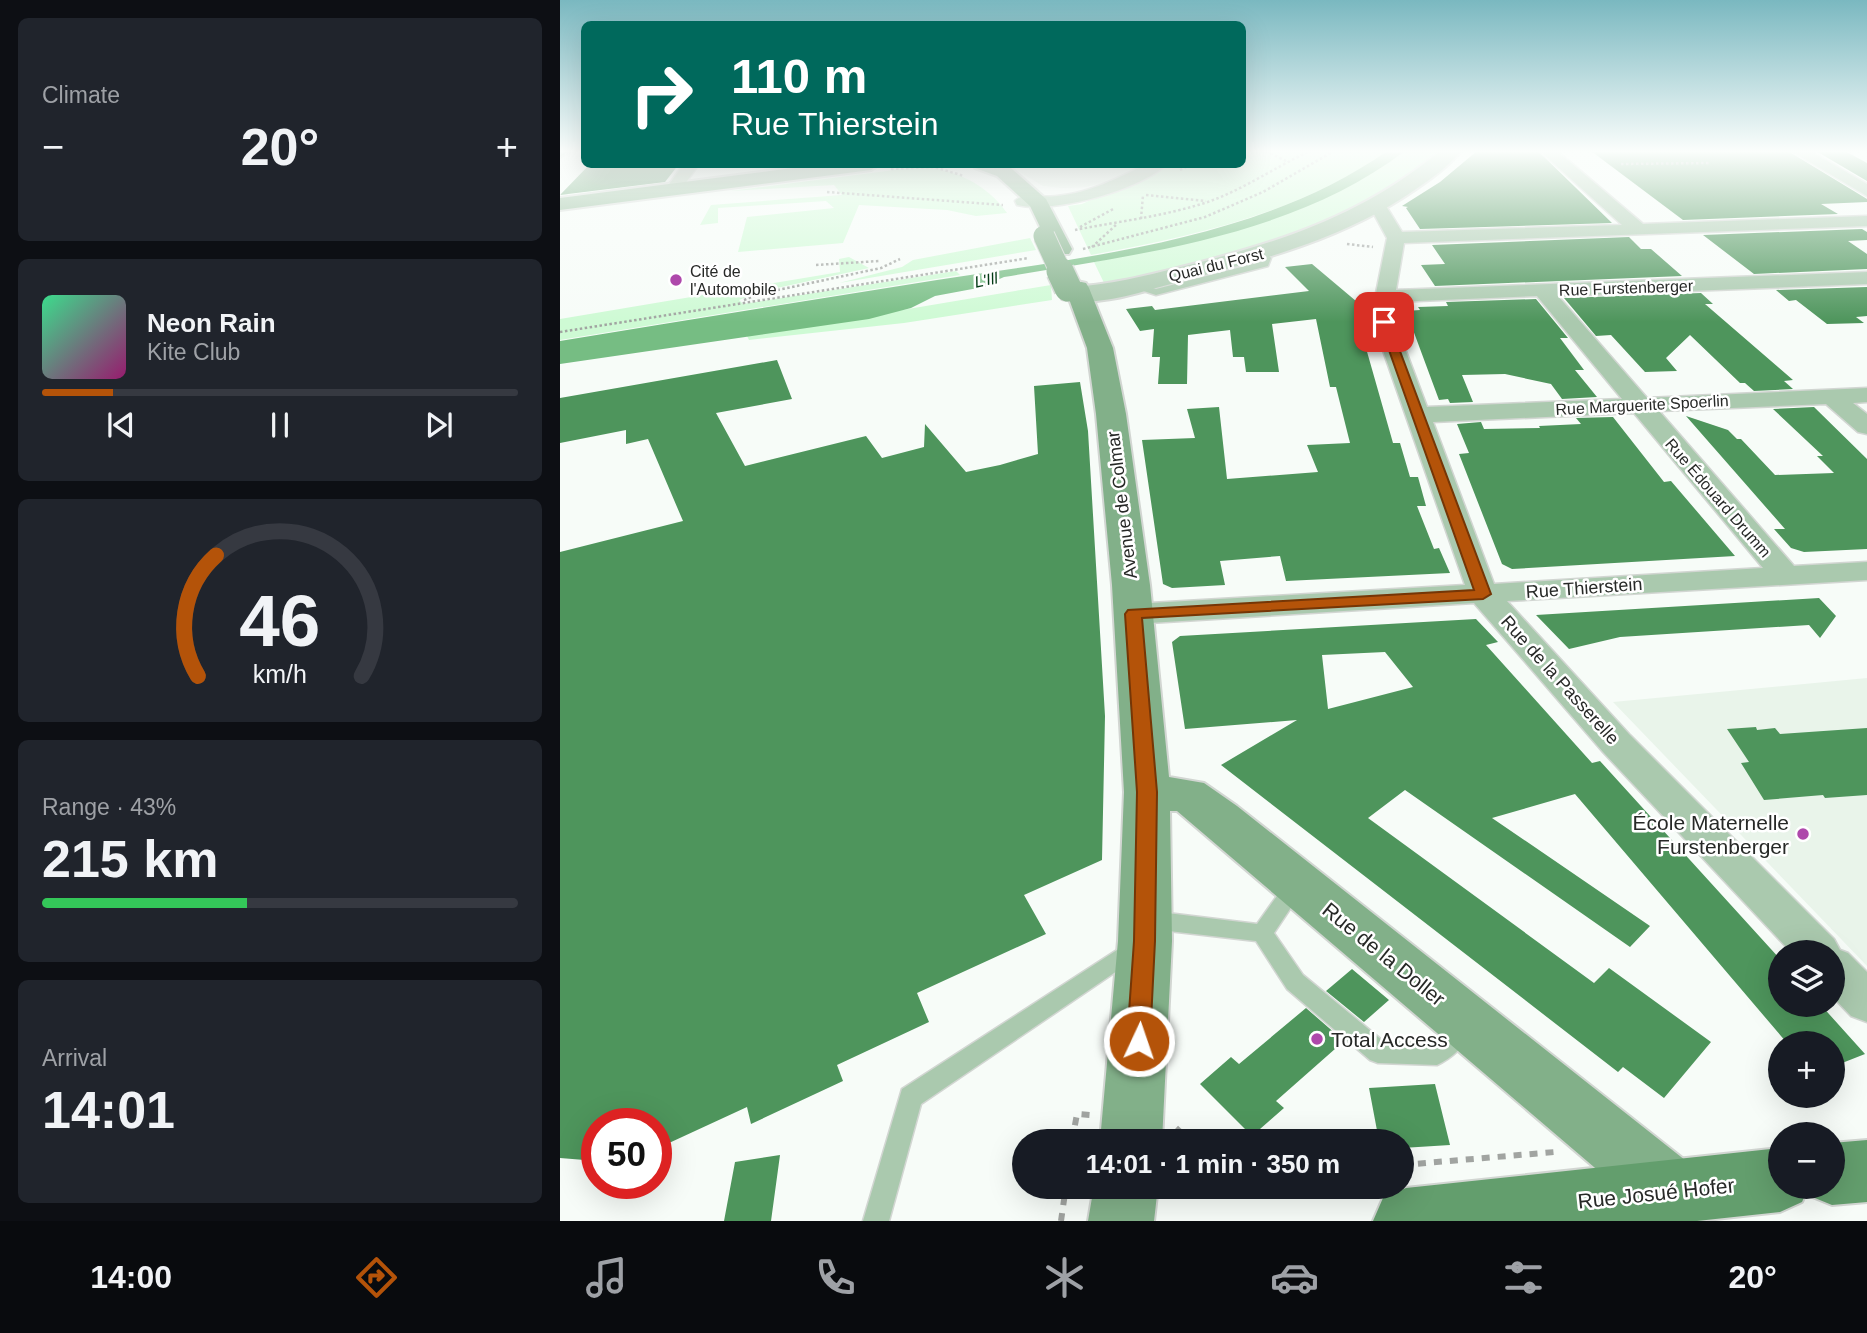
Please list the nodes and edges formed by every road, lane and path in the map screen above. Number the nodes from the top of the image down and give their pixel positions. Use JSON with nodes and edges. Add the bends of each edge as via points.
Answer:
{"nodes":[{"id":1,"x":1031,"y":208,"type":"edge"},
{"id":2,"x":1142,"y":208,"type":"edge"},
{"id":3,"x":1182,"y":208,"type":"edge"},
{"id":4,"x":1372,"y":208,"type":"edge"},
{"id":5,"x":1379,"y":208,"type":"edge"},
{"id":6,"x":1613,"y":208,"type":"edge"},
{"id":7,"x":1141,"y":219,"type":"junction"},
{"id":8,"x":1353,"y":219,"type":"junction"},
{"id":9,"x":1867,"y":221,"type":"edge"},
{"id":10,"x":1119,"y":222,"type":"junction"},
{"id":11,"x":1638,"y":229,"type":"junction"},
{"id":12,"x":1393,"y":233,"type":"junction"},
{"id":13,"x":1058,"y":238,"type":"junction"},
{"id":14,"x":1092,"y":247,"type":"dead end"},
{"id":15,"x":900,"y":259,"type":"dead end"},
{"id":16,"x":879,"y":261,"type":"dead end"},
{"id":17,"x":816,"y":265,"type":"dead end"},
{"id":18,"x":1867,"y":278,"type":"edge"},
{"id":19,"x":1074,"y":291,"type":"junction"},
{"id":20,"x":1543,"y":291,"type":"junction"},
{"id":21,"x":1385,"y":296,"type":"junction"},
{"id":22,"x":560,"y":332,"type":"edge"},
{"id":23,"x":1867,"y":395,"type":"edge"},
{"id":24,"x":1832,"y":397,"type":"junction"},
{"id":25,"x":1639,"y":405,"type":"junction"},
{"id":26,"x":1417,"y":415,"type":"junction"},
{"id":27,"x":1867,"y":427,"type":"edge"},
{"id":28,"x":1867,"y":571,"type":"edge"},
{"id":29,"x":1785,"y":575,"type":"junction"},
{"id":30,"x":1483,"y":594,"type":"junction"},
{"id":31,"x":1133,"y":614,"type":"junction"},
{"id":32,"x":1147,"y":792,"type":"junction"},
{"id":33,"x":1297,"y":883,"type":"junction"},
{"id":34,"x":1145,"y":930,"type":"junction"},
{"id":35,"x":1262,"y":933,"type":"junction"},
{"id":36,"x":1807,"y":940,"type":"edge"},
{"id":37,"x":1845,"y":979,"type":"edge"},
{"id":38,"x":1867,"y":1002,"type":"edge"},
{"id":39,"x":1469,"y":1024,"type":"junction"},
{"id":40,"x":1077,"y":1114,"type":"dead end"},
{"id":41,"x":1075,"y":1129,"type":"edge"},
{"id":42,"x":1132,"y":1129,"type":"edge"},
{"id":43,"x":1867,"y":1171,"type":"edge"},
{"id":44,"x":1845,"y":1173,"type":"edge"},
{"id":45,"x":1768,"y":1183,"type":"edge"},
{"id":46,"x":1064,"y":1199,"type":"edge"},
{"id":47,"x":1124,"y":1199,"type":"edge"},
{"id":48,"x":1690,"y":1206,"type":"edge"},
{"id":49,"x":876,"y":1221,"type":"edge"},
{"id":50,"x":1060,"y":1221,"type":"edge"},
{"id":51,"x":1121,"y":1221,"type":"edge"},
{"id":52,"x":1406,"y":1221,"type":"edge"}],
"edges":[{"from":1,"to":13,"type":"main road","name":"Avenue de Colmar"},
{"from":2,"to":7,"type":"path"},
{"from":3,"to":7,"type":"path"},
{"from":4,"to":8,"type":"street","name":"Quai du Forst"},
{"from":5,"to":12,"type":"street"},
{"from":6,"to":11,"type":"street"},
{"from":7,"to":10,"type":"path"},
{"from":8,"to":12,"type":"street"},
{"from":8,"to":19,"type":"street","name":"Quai du Forst","via":[[1263,254],[1107,292]]},
{"from":9,"to":11,"type":"street"},
{"from":10,"to":13,"type":"path"},
{"from":10,"to":14,"type":"path"},
{"from":11,"to":12,"type":"street"},
{"from":12,"to":21,"type":"street","name":"Rue de la Passerelle"},
{"from":13,"to":19,"type":"main road","name":"Avenue de Colmar"},
{"from":15,"to":22,"type":"path","via":[[881,268],[759,293],[737,303]]},
{"from":16,"to":17,"type":"path"},
{"from":18,"to":20,"type":"street","name":"Rue Furstenberger"},
{"from":19,"to":31,"type":"main road","name":"Avenue de Colmar","via":[[1079,313],[1100,348]]},
{"from":20,"to":21,"type":"street","name":"Rue Furstenberger"},
{"from":20,"to":25,"type":"street","name":"Rue Édouard Drumm"},
{"from":21,"to":26,"type":"street","name":"Rue de la Passerelle","via":[[1384,322]]},
{"from":23,"to":24,"type":"street","name":"Rue Marguerite Spoerlin"},
{"from":24,"to":25,"type":"street","name":"Rue Marguerite Spoerlin"},
{"from":24,"to":27,"type":"street"},
{"from":25,"to":26,"type":"street","name":"Rue Marguerite Spoerlin"},
{"from":25,"to":29,"type":"street","name":"Rue Édouard Drumm"},
{"from":26,"to":30,"type":"street","name":"Rue de la Passerelle"},
{"from":28,"to":29,"type":"street","name":"Rue Thierstein"},
{"from":29,"to":30,"type":"street","name":"Rue Thierstein"},
{"from":30,"to":31,"type":"street","name":"Rue Thierstein"},
{"from":30,"to":36,"type":"street","name":"Rue de la Passerelle","via":[[1616,743]]},
{"from":31,"to":32,"type":"main road","name":"Avenue de Colmar"},
{"from":32,"to":33,"type":"main road","name":"Rue de la Doller","via":[[1188,795]]},
{"from":32,"to":34,"type":"main road","name":"Avenue de Colmar"},
{"from":33,"to":35,"type":"lane"},
{"from":33,"to":39,"type":"main road","name":"Rue de la Doller"},
{"from":34,"to":35,"type":"lane"},
{"from":34,"to":42,"type":"main road","name":"Avenue de Colmar"},
{"from":34,"to":49,"type":"lane","via":[[911,1097]]},
{"from":35,"to":39,"type":"lane","via":[[1295,982],[1378,1052],[1437,1054]]},
{"from":37,"to":38,"type":"street"},
{"from":39,"to":48,"type":"main road","name":"Rue de la Doller"},
{"from":40,"to":41,"type":"path"},
{"from":43,"to":44,"type":"main road"},
{"from":45,"to":48,"type":"main road","name":"Rue Josué Hofer"},
{"from":46,"to":50,"type":"path"},
{"from":47,"to":51,"type":"main road"},
{"from":48,"to":52,"type":"main road","name":"Rue Josué Hofer"}]}
